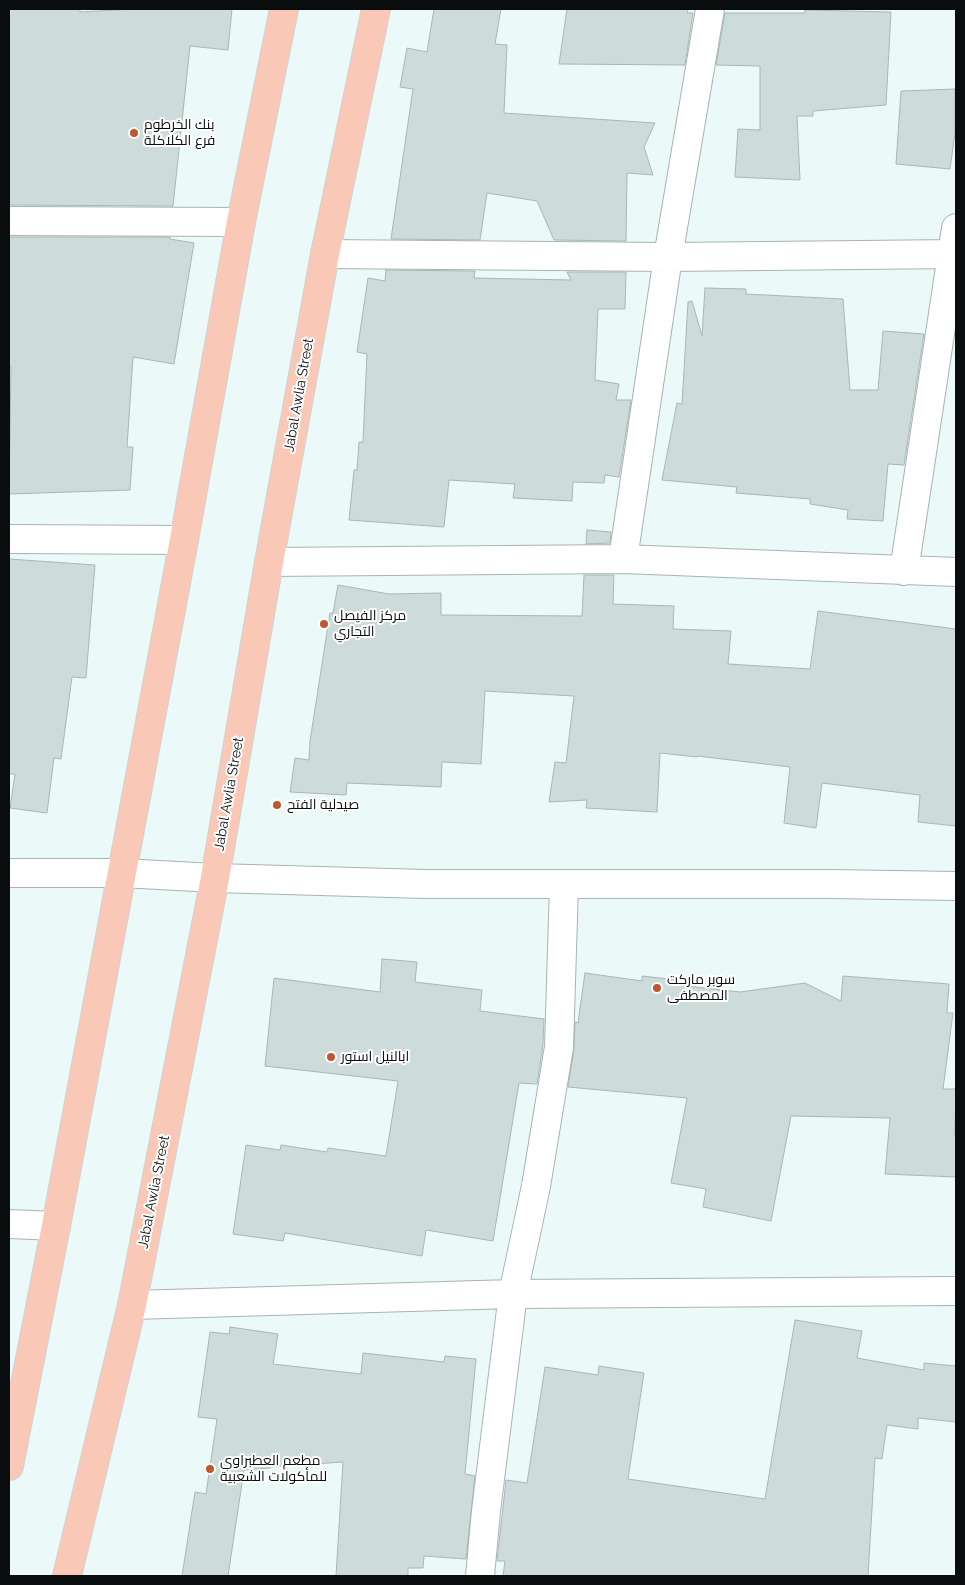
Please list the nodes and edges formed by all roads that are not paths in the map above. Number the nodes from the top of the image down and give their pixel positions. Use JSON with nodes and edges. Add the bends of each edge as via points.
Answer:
{"nodes":[{"id":1,"x":284,"y":9,"type":"edge"},
{"id":2,"x":376,"y":9,"type":"edge"},
{"id":3,"x":710,"y":9,"type":"edge"},
{"id":4,"x":9,"y":221,"type":"edge"},
{"id":5,"x":241,"y":222,"type":"junction"},
{"id":6,"x":955,"y":245,"type":"edge"},
{"id":7,"x":325,"y":254,"type":"junction"},
{"id":8,"x":668,"y":257,"type":"junction"},
{"id":9,"x":9,"y":539,"type":"edge"},
{"id":10,"x":184,"y":540,"type":"junction"},
{"id":11,"x":623,"y":559,"type":"junction"},
{"id":12,"x":269,"y":562,"type":"junction"},
{"id":13,"x":904,"y":571,"type":"junction"},
{"id":14,"x":956,"y":572,"type":"edge"},
{"id":15,"x":9,"y":873,"type":"edge"},
{"id":16,"x":122,"y":873,"type":"junction"},
{"id":17,"x":215,"y":878,"type":"junction"},
{"id":18,"x":564,"y":885,"type":"junction"},
{"id":19,"x":956,"y":886,"type":"edge"},
{"id":20,"x":9,"y":1224,"type":"edge"},
{"id":21,"x":56,"y":1226,"type":"junction"},
{"id":22,"x":956,"y":1291,"type":"edge"},
{"id":23,"x":513,"y":1294,"type":"junction"},
{"id":24,"x":132,"y":1305,"type":"junction"},
{"id":25,"x":9,"y":1466,"type":"edge"},
{"id":26,"x":67,"y":1576,"type":"edge"},
{"id":27,"x":480,"y":1576,"type":"edge"}],
"edges":[{"from":1,"to":5,"type":"main road"},
{"from":2,"to":7,"type":"main road","name":"Jabal Awlia Street"},
{"from":3,"to":8,"type":"street"},
{"from":4,"to":5,"type":"street"},
{"from":5,"to":10,"type":"main road"},
{"from":6,"to":8,"type":"street"},
{"from":6,"to":13,"type":"street"},
{"from":7,"to":8,"type":"street"},
{"from":7,"to":12,"type":"main road","name":"Jabal Awlia Street"},
{"from":8,"to":11,"type":"street"},
{"from":9,"to":10,"type":"street"},
{"from":10,"to":16,"type":"main road"},
{"from":11,"to":12,"type":"street"},
{"from":11,"to":13,"type":"street"},
{"from":12,"to":17,"type":"main road","name":"Jabal Awlia Street"},
{"from":13,"to":14,"type":"street"},
{"from":15,"to":16,"type":"street"},
{"from":16,"to":17,"type":"street"},
{"from":16,"to":21,"type":"main road"},
{"from":17,"to":18,"type":"street"},
{"from":17,"to":24,"type":"main road","name":"Jabal Awlia Street"},
{"from":18,"to":19,"type":"street"},
{"from":18,"to":23,"type":"street","via":[[559,1047],[536,1186]]},
{"from":20,"to":21,"type":"street"},
{"from":21,"to":25,"type":"main road"},
{"from":22,"to":23,"type":"street"},
{"from":23,"to":24,"type":"street"},
{"from":23,"to":27,"type":"street"},
{"from":24,"to":26,"type":"main road","name":"Jabal Awlia Street"}]}
